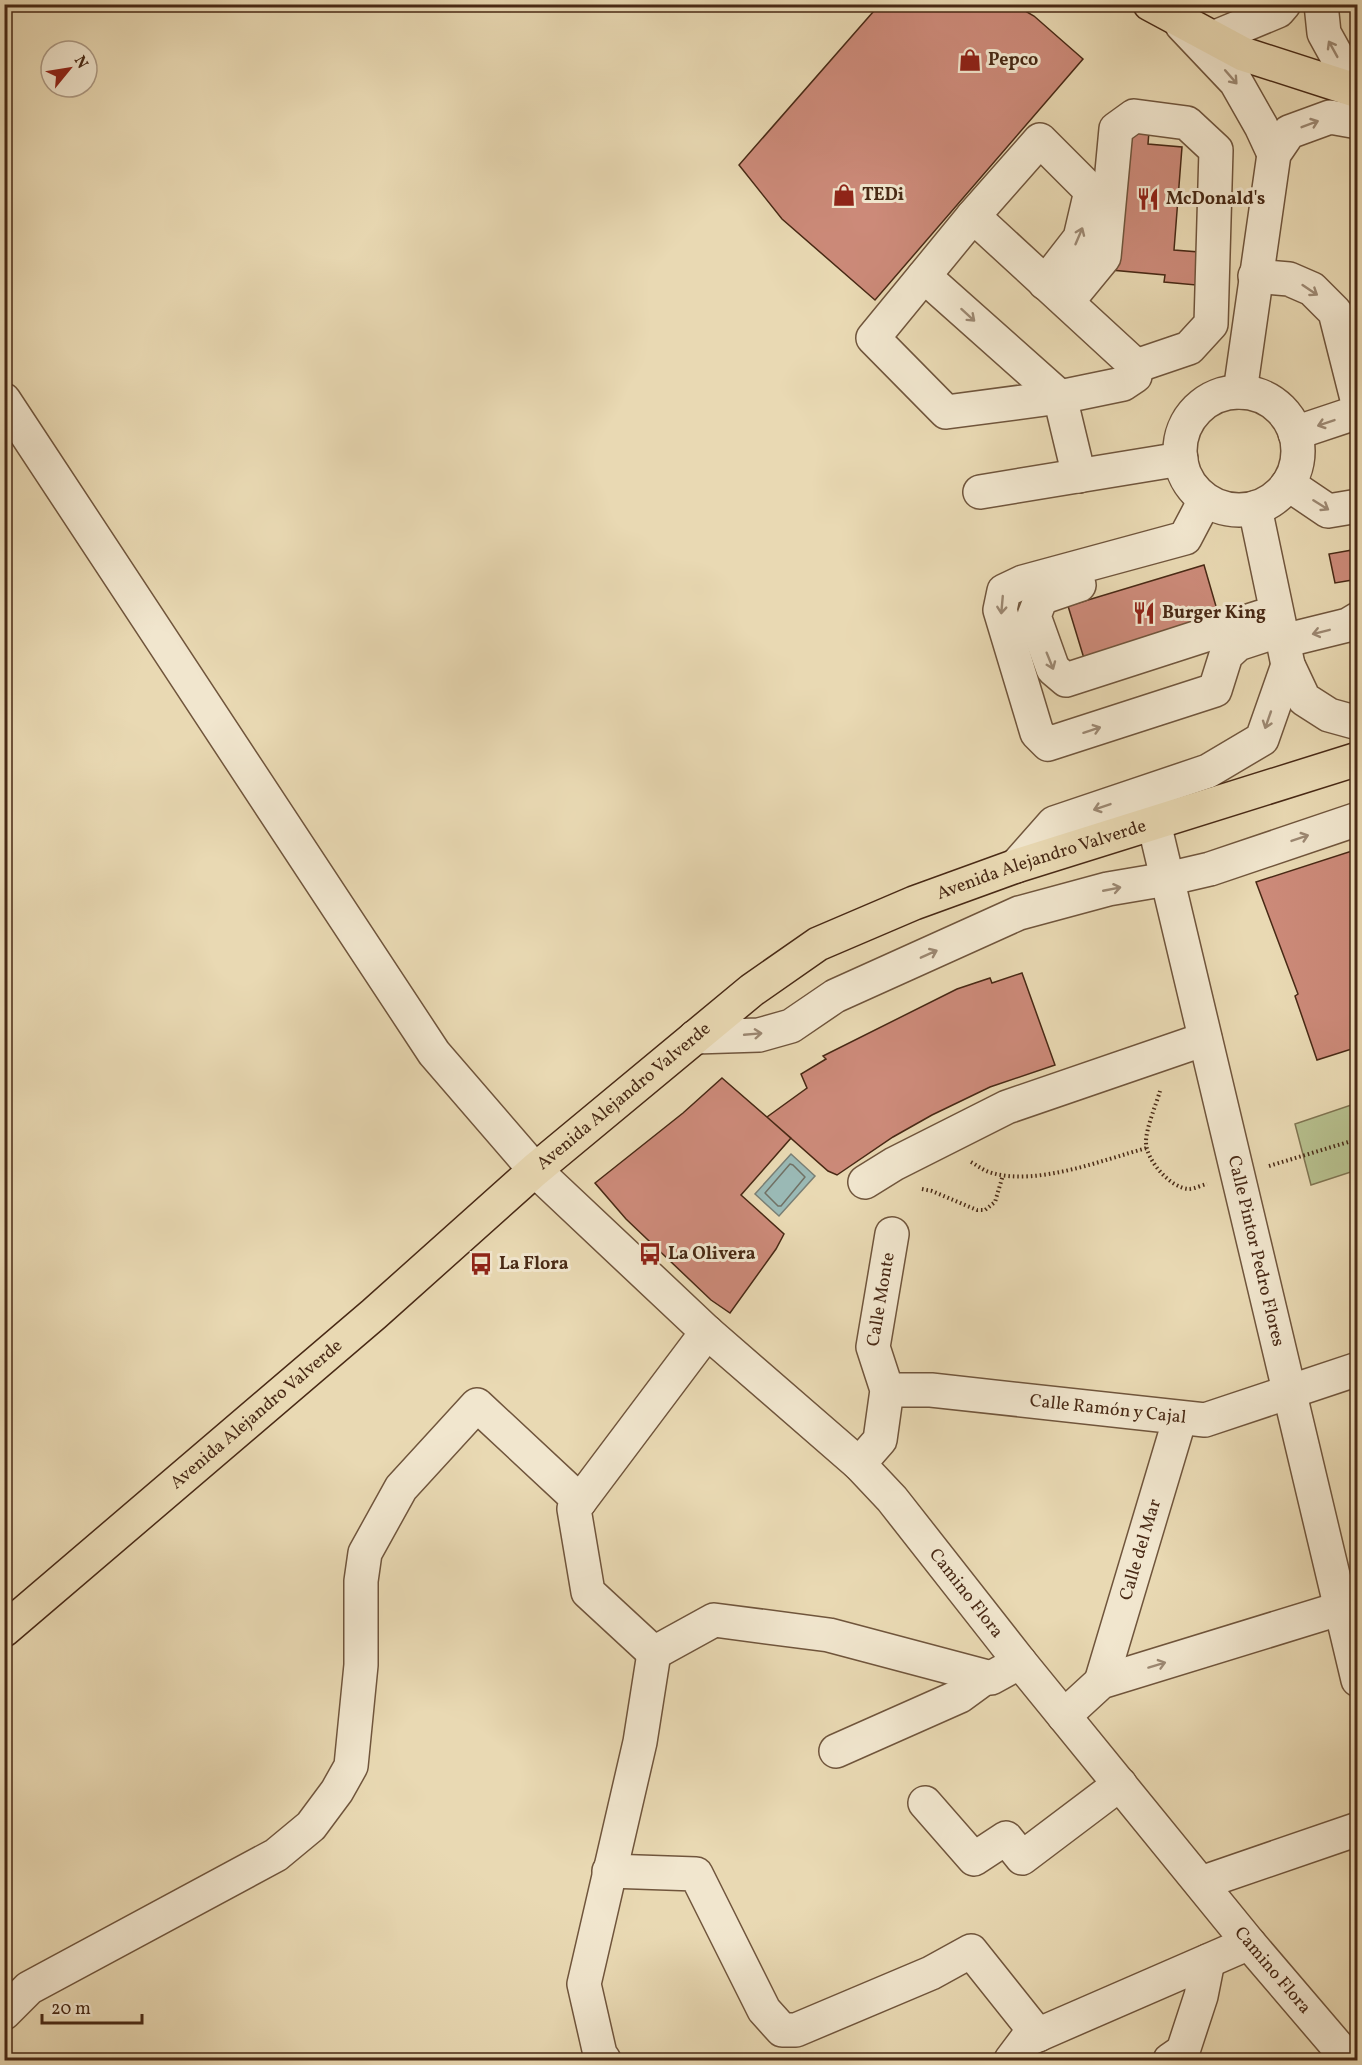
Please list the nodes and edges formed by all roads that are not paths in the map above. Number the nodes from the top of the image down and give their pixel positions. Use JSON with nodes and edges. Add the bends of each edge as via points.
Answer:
{"nodes":[{"id":1,"x":1284,"y":4,"type":"edge"},
{"id":2,"x":1321,"y":4,"type":"edge"},
{"id":3,"x":1164,"y":12,"type":"edge"},
{"id":4,"x":1213,"y":38,"type":"junction"},
{"id":5,"x":1357,"y":102,"type":"edge"},
{"id":6,"x":1274,"y":154,"type":"junction"},
{"id":7,"x":973,"y":216,"type":"junction"},
{"id":8,"x":924,"y":276,"type":"junction"},
{"id":9,"x":1255,"y":276,"type":"junction"},
{"id":10,"x":1056,"y":293,"type":"junction"},
{"id":11,"x":1136,"y":366,"type":"junction"},
{"id":12,"x":1240,"y":392,"type":"junction"},
{"id":13,"x":1060,"y":397,"type":"junction"},
{"id":14,"x":4,"y":400,"type":"edge"},
{"id":15,"x":1358,"y":403,"type":"edge"},
{"id":16,"x":1358,"y":412,"type":"edge"},
{"id":17,"x":1295,"y":433,"type":"junction"},
{"id":18,"x":1181,"y":459,"type":"junction"},
{"id":19,"x":1079,"y":476,"type":"junction"},
{"id":20,"x":1288,"y":484,"type":"junction"},
{"id":21,"x":980,"y":492,"type":"dead end"},
{"id":22,"x":1205,"y":500,"type":"junction"},
{"id":23,"x":1358,"y":506,"type":"edge"},
{"id":24,"x":1255,"y":508,"type":"junction"},
{"id":25,"x":1185,"y":538,"type":"junction"},
{"id":26,"x":1358,"y":619,"type":"edge"},
{"id":27,"x":1282,"y":637,"type":"junction"},
{"id":28,"x":1358,"y":723,"type":"edge"},
{"id":29,"x":1358,"y":759,"type":"edge"},
{"id":30,"x":1358,"y":819,"type":"edge"},
{"id":31,"x":1154,"y":823,"type":"junction"},
{"id":32,"x":1016,"y":866,"type":"junction"},
{"id":33,"x":1167,"y":879,"type":"junction"},
{"id":34,"x":695,"y":1037,"type":"junction"},
{"id":35,"x":1205,"y":1039,"type":"junction"},
{"id":36,"x":535,"y":1170,"type":"junction"},
{"id":37,"x":865,"y":1182,"type":"dead end"},
{"id":38,"x":892,"y":1234,"type":"dead end"},
{"id":39,"x":707,"y":1332,"type":"junction"},
{"id":40,"x":1358,"y":1369,"type":"edge"},
{"id":41,"x":887,"y":1390,"type":"junction"},
{"id":42,"x":1289,"y":1391,"type":"junction"},
{"id":43,"x":1180,"y":1418,"type":"junction"},
{"id":44,"x":859,"y":1464,"type":"junction"},
{"id":45,"x":580,"y":1501,"type":"junction"},
{"id":46,"x":1349,"y":1606,"type":"edge"},
{"id":47,"x":4,"y":1630,"type":"edge"},
{"id":48,"x":654,"y":1653,"type":"junction"},
{"id":49,"x":1020,"y":1662,"type":"junction"},
{"id":50,"x":986,"y":1677,"type":"junction"},
{"id":51,"x":1358,"y":1680,"type":"edge"},
{"id":52,"x":1101,"y":1682,"type":"junction"},
{"id":53,"x":1064,"y":1716,"type":"junction"},
{"id":54,"x":836,"y":1751,"type":"dead end"},
{"id":55,"x":1120,"y":1785,"type":"junction"},
{"id":56,"x":925,"y":1803,"type":"dead end"},
{"id":57,"x":1358,"y":1829,"type":"edge"},
{"id":58,"x":609,"y":1871,"type":"junction"},
{"id":59,"x":1201,"y":1883,"type":"junction"},
{"id":60,"x":1249,"y":1943,"type":"junction"},
{"id":61,"x":1208,"y":1961,"type":"junction"},
{"id":62,"x":4,"y":2013,"type":"edge"},
{"id":63,"x":1038,"y":2035,"type":"junction"},
{"id":64,"x":604,"y":2061,"type":"edge"},
{"id":65,"x":1011,"y":2061,"type":"edge"},
{"id":66,"x":1170,"y":2061,"type":"edge"},
{"id":67,"x":1349,"y":2061,"type":"edge"}],
"edges":[{"from":1,"to":4,"type":"street","via":[[1278,11]]},
{"from":5,"to":2,"type":"street","one_way":true,"via":[[1324,33]]},
{"from":3,"to":4,"type":"main road"},
{"from":3,"to":6,"type":"street","one_way":true,"via":[[1236,82]]},
{"from":4,"to":5,"type":"main road"},
{"from":6,"to":5,"type":"street","one_way":true,"via":[[1289,132]]},
{"from":6,"to":9,"type":"street"},
{"from":7,"to":8,"type":"street"},
{"from":7,"to":10,"type":"street"},
{"from":10,"to":7,"type":"street","one_way":true,"via":[[1080,238],[1091,191],[1040,140]]},
{"from":8,"to":13,"type":"street","one_way":true},
{"from":8,"to":13,"type":"street","via":[[873,338],[946,412]]},
{"from":9,"to":12,"type":"street"},
{"from":9,"to":15,"type":"street","one_way":true,"via":[[1289,279],[1312,289],[1335,312]]},
{"from":10,"to":11,"type":"street"},
{"from":10,"to":11,"type":"street","via":[[1104,257],[1116,129],[1134,116],[1187,123],[1216,150],[1211,324],[1189,348]]},
{"from":11,"to":13,"type":"street","via":[[1135,376],[1123,384]]},
{"from":12,"to":17,"type":"street","via":[[1271,401],[1286,415]]},
{"from":12,"to":18,"type":"street","via":[[1211,398],[1194,411],[1183,429]]},
{"from":13,"to":19,"type":"street"},
{"from":14,"to":36,"type":"street","name":"Camino Flora","via":[[434,1053]]},
{"from":16,"to":17,"type":"street","one_way":true},
{"from":17,"to":20,"type":"street","via":[[1296,465]]},
{"from":18,"to":19,"type":"street"},
{"from":18,"to":22,"type":"street","via":[[1192,488]]},
{"from":19,"to":21,"type":"street"},
{"from":20,"to":23,"type":"street","one_way":true,"via":[[1328,511]]},
{"from":20,"to":24,"type":"street","via":[[1274,499]]},
{"from":22,"to":24,"type":"street","via":[[1238,510]]},
{"from":22,"to":25,"type":"street"},
{"from":24,"to":27,"type":"street"},
{"from":25,"to":27,"type":"street","one_way":true,"via":[[1171,556],[1041,598],[1034,616],[1053,669],[1066,680]]},
{"from":25,"to":27,"type":"street","one_way":true,"via":[[1023,582],[1004,591],[1000,610],[1037,733],[1048,744],[1215,690],[1226,655],[1238,644]]},
{"from":26,"to":27,"type":"street","one_way":true,"via":[[1348,625]]},
{"from":27,"to":28,"type":"street","via":[[1304,699],[1329,715]]},
{"from":27,"to":32,"type":"street","one_way":true,"via":[[1262,739],[1209,771],[1054,823]]},
{"from":29,"to":31,"type":"main road","name":"Avenida Alejandro Valverde"},
{"from":33,"to":30,"type":"street","one_way":true,"via":[[1210,869]]},
{"from":31,"to":32,"type":"main road","name":"Avenida Alejandro Valverde"},
{"from":31,"to":33,"type":"street","name":"Calle Pintor Pedro Flores"},
{"from":32,"to":34,"type":"main road","name":"Avenida Alejandro Valverde","via":[[818,944],[752,990]]},
{"from":34,"to":33,"type":"street","one_way":true,"via":[[759,1035],[791,1026],[835,996],[1019,914],[1108,889]]},
{"from":33,"to":35,"type":"street","name":"Calle Pintor Pedro Flores"},
{"from":34,"to":36,"type":"main road","name":"Avenida Alejandro Valverde"},
{"from":35,"to":37,"type":"street","via":[[1006,1107]]},
{"from":35,"to":42,"type":"street","name":"Calle Pintor Pedro Flores"},
{"from":36,"to":39,"type":"street","name":"Camino Flora"},
{"from":36,"to":47,"type":"main road","name":"Avenida Alejandro Valverde","via":[[365,1322]]},
{"from":38,"to":41,"type":"street","name":"Calle Monte","via":[[873,1347]]},
{"from":39,"to":44,"type":"street","name":"Camino Flora"},
{"from":39,"to":45,"type":"street"},
{"from":40,"to":42,"type":"street","name":"Calle Ramón y Cajal"},
{"from":41,"to":43,"type":"street","name":"Calle Ramón y Cajal","via":[[931,1390]]},
{"from":41,"to":44,"type":"street","name":"Calle Monte","via":[[880,1440]]},
{"from":42,"to":43,"type":"street","name":"Calle Ramón y Cajal","via":[[1205,1420]]},
{"from":42,"to":46,"type":"street","name":"Calle Pintor Pedro Flores"},
{"from":43,"to":52,"type":"street","name":"Calle del Mar"},
{"from":44,"to":49,"type":"street","name":"Camino Flora","via":[[892,1498]]},
{"from":45,"to":48,"type":"street","via":[[574,1509],[588,1592]]},
{"from":45,"to":62,"type":"street","via":[[477,1405],[401,1488],[365,1553],[361,1581],[362,1665],[351,1766],[311,1826],[276,1855],[29,1988]]},
{"from":46,"to":51,"type":"street","name":"Calle Pintor Pedro Flores"},
{"from":52,"to":46,"type":"street","one_way":true},
{"from":48,"to":50,"type":"street","via":[[714,1620],[829,1635]]},
{"from":48,"to":58,"type":"street","via":[[640,1742]]},
{"from":49,"to":50,"type":"street"},
{"from":49,"to":53,"type":"street","name":"Camino Flora"},
{"from":50,"to":54,"type":"street","via":[[960,1696]]},
{"from":52,"to":53,"type":"street"},
{"from":53,"to":55,"type":"street","name":"Camino Flora"},
{"from":55,"to":56,"type":"street","via":[[1022,1858],[1006,1838],[974,1859]]},
{"from":55,"to":59,"type":"street","name":"Camino Flora"},
{"from":57,"to":59,"type":"street"},
{"from":58,"to":63,"type":"street","via":[[696,1874],[764,2010],[782,2030],[796,2030],[911,1982],[971,1951]]},
{"from":58,"to":64,"type":"street","via":[[584,1984]]},
{"from":59,"to":60,"type":"street","name":"Camino Flora"},
{"from":60,"to":61,"type":"street"},
{"from":60,"to":67,"type":"street","name":"Camino Flora"},
{"from":61,"to":63,"type":"street"},
{"from":61,"to":66,"type":"street","via":[[1183,2051]]},
{"from":63,"to":65,"type":"street","via":[[1026,2040]]}]}
